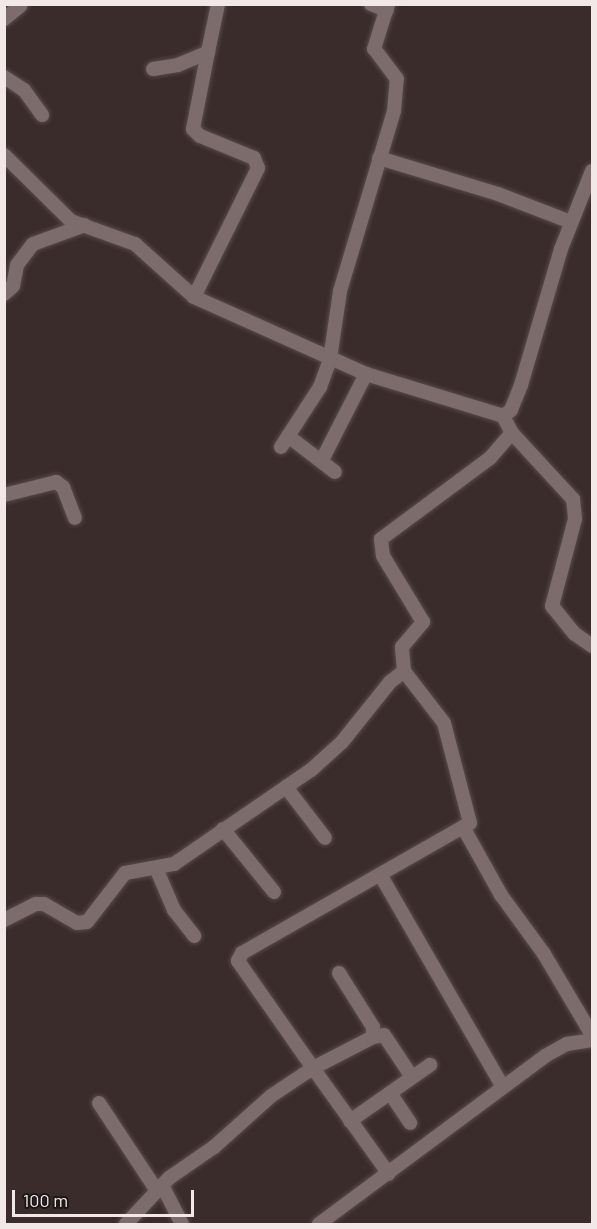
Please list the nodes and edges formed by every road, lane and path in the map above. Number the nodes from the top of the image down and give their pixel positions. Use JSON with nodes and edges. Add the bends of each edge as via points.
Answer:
{"nodes":[{"id":1,"x":218,"y":4,"type":"edge"},
{"id":2,"x":371,"y":4,"type":"edge"},
{"id":3,"x":20,"y":6,"type":"dead end"},
{"id":4,"x":388,"y":7,"type":"edge"},
{"id":5,"x":4,"y":19,"type":"edge"},
{"id":6,"x":208,"y":52,"type":"junction"},
{"id":7,"x":153,"y":69,"type":"dead end"},
{"id":8,"x":4,"y":77,"type":"edge"},
{"id":9,"x":42,"y":115,"type":"dead end"},
{"id":10,"x":4,"y":155,"type":"edge"},
{"id":11,"x":379,"y":159,"type":"junction"},
{"id":12,"x":592,"y":171,"type":"edge"},
{"id":13,"x":571,"y":222,"type":"junction"},
{"id":14,"x":85,"y":225,"type":"junction"},
{"id":15,"x":4,"y":294,"type":"edge"},
{"id":16,"x":194,"y":297,"type":"junction"},
{"id":17,"x":330,"y":359,"type":"junction"},
{"id":18,"x":366,"y":374,"type":"junction"},
{"id":19,"x":503,"y":416,"type":"junction"},
{"id":20,"x":512,"y":433,"type":"junction"},
{"id":21,"x":322,"y":460,"type":"junction"},
{"id":22,"x":335,"y":472,"type":"dead end"},
{"id":23,"x":4,"y":495,"type":"edge"},
{"id":24,"x":75,"y":518,"type":"dead end"},
{"id":25,"x":592,"y":646,"type":"edge"},
{"id":26,"x":404,"y":671,"type":"junction"},
{"id":27,"x":286,"y":787,"type":"junction"},
{"id":28,"x":464,"y":827,"type":"junction"},
{"id":29,"x":223,"y":829,"type":"junction"},
{"id":30,"x":325,"y":838,"type":"dead end"},
{"id":31,"x":156,"y":868,"type":"junction"},
{"id":32,"x":381,"y":876,"type":"junction"},
{"id":33,"x":274,"y":892,"type":"dead end"},
{"id":34,"x":4,"y":920,"type":"edge"},
{"id":35,"x":194,"y":936,"type":"dead end"},
{"id":36,"x":339,"y":974,"type":"dead end"},
{"id":37,"x":592,"y":1035,"type":"edge"},
{"id":38,"x":374,"y":1037,"type":"junction"},
{"id":39,"x":592,"y":1040,"type":"edge"},
{"id":40,"x":430,"y":1065,"type":"dead end"},
{"id":41,"x":313,"y":1068,"type":"junction"},
{"id":42,"x":412,"y":1077,"type":"junction"},
{"id":43,"x":502,"y":1086,"type":"junction"},
{"id":44,"x":390,"y":1093,"type":"junction"},
{"id":45,"x":99,"y":1103,"type":"dead end"},
{"id":46,"x":350,"y":1120,"type":"junction"},
{"id":47,"x":410,"y":1123,"type":"dead end"},
{"id":48,"x":390,"y":1174,"type":"junction"},
{"id":49,"x":160,"y":1188,"type":"junction"},
{"id":50,"x":324,"y":1223,"type":"edge"},
{"id":51,"x":126,"y":1224,"type":"edge"},
{"id":52,"x":182,"y":1224,"type":"edge"}],
"edges":[{"from":1,"to":6,"type":"street"},
{"from":2,"to":4,"type":"street"},
{"from":3,"to":5,"type":"street"},
{"from":4,"to":11,"type":"street","via":[[374,49],[393,72],[398,86]]},
{"from":6,"to":7,"type":"street","via":[[178,65]]},
{"from":6,"to":16,"type":"street","via":[[193,129],[200,136],[254,158],[258,168]]},
{"from":8,"to":9,"type":"street","via":[[24,90]]},
{"from":10,"to":14,"type":"street","via":[[72,221]]},
{"from":11,"to":13,"type":"street","via":[[498,194]]},
{"from":11,"to":17,"type":"street","via":[[340,291]]},
{"from":12,"to":13,"type":"street"},
{"from":13,"to":19,"type":"street","via":[[521,385],[511,410]]},
{"from":14,"to":15,"type":"street","via":[[33,244],[17,265],[13,286]]},
{"from":14,"to":16,"type":"street","via":[[144,250]]},
{"from":16,"to":17,"type":"street"},
{"from":17,"to":18,"type":"street"},
{"from":17,"to":21,"type":"street","via":[[320,387],[284,442]]},
{"from":18,"to":19,"type":"street"},
{"from":18,"to":21,"type":"street"},
{"from":19,"to":20,"type":"street"},
{"from":20,"to":25,"type":"street","via":[[573,499],[575,519],[552,606],[575,634]]},
{"from":20,"to":26,"type":"street","via":[[490,458],[381,539],[383,556],[423,622],[402,647]]},
{"from":21,"to":22,"type":"street"},
{"from":23,"to":24,"type":"street","via":[[56,482],[63,487]]},
{"from":26,"to":27,"type":"street","via":[[390,682],[342,742]]},
{"from":26,"to":28,"type":"street","via":[[444,723],[470,818]]},
{"from":27,"to":29,"type":"street"},
{"from":27,"to":30,"type":"street"},
{"from":28,"to":32,"type":"street"},
{"from":28,"to":37,"type":"street","via":[[501,895],[544,954]]},
{"from":29,"to":31,"type":"street","via":[[174,864]]},
{"from":29,"to":33,"type":"street"},
{"from":31,"to":34,"type":"street","via":[[125,873],[82,924],[44,904]]},
{"from":31,"to":35,"type":"street","via":[[164,890]]},
{"from":32,"to":41,"type":"street","via":[[250,946],[238,958]]},
{"from":32,"to":43,"type":"street"},
{"from":36,"to":38,"type":"street","via":[[372,1027]]},
{"from":38,"to":41,"type":"street"},
{"from":38,"to":42,"type":"street","via":[[384,1035]]},
{"from":39,"to":43,"type":"street","via":[[567,1044]]},
{"from":40,"to":42,"type":"street"},
{"from":41,"to":46,"type":"street"},
{"from":41,"to":49,"type":"street","via":[[271,1096]]},
{"from":42,"to":44,"type":"street"},
{"from":43,"to":48,"type":"street"},
{"from":44,"to":46,"type":"street"},
{"from":44,"to":47,"type":"street"},
{"from":45,"to":49,"type":"street"},
{"from":46,"to":48,"type":"street"},
{"from":48,"to":50,"type":"street"},
{"from":49,"to":51,"type":"street"},
{"from":49,"to":52,"type":"street"}]}
